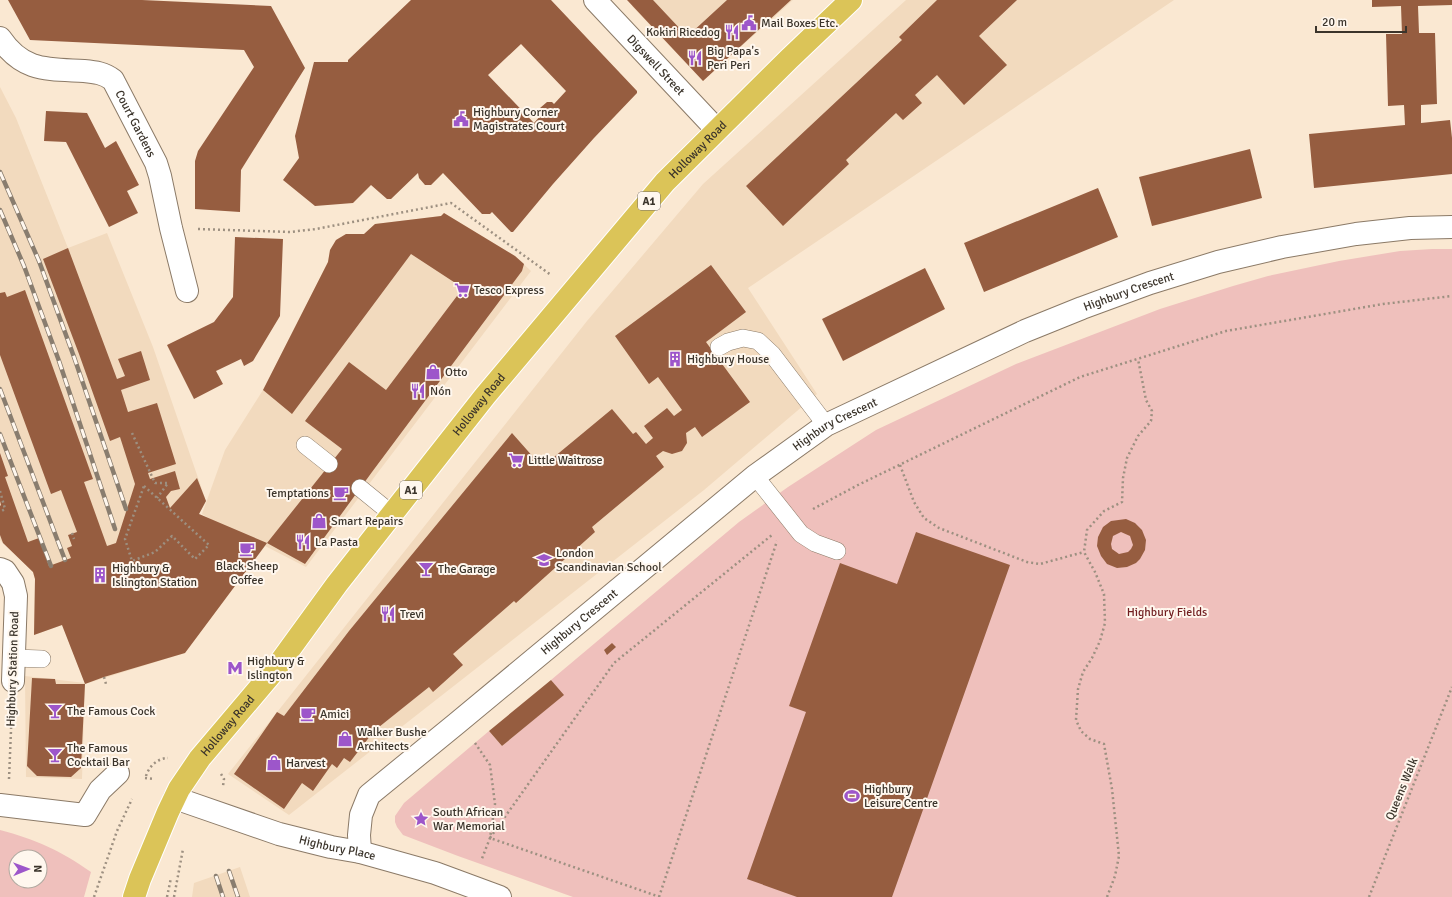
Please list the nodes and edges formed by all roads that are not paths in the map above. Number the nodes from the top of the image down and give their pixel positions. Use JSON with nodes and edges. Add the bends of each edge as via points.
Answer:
{"nodes":[{"id":1,"x":594,"y":0,"type":"edge"},
{"id":2,"x":851,"y":0,"type":"edge"},
{"id":3,"x":0,"y":38,"type":"edge"},
{"id":4,"x":717,"y":130,"type":"junction"},
{"id":5,"x":1452,"y":227,"type":"edge"},
{"id":6,"x":188,"y":291,"type":"dead end"},
{"id":7,"x":719,"y":347,"type":"dead end"},
{"id":8,"x":826,"y":425,"type":"junction"},
{"id":9,"x":305,"y":445,"type":"dead end"},
{"id":10,"x":329,"y":464,"type":"dead end"},
{"id":11,"x":755,"y":476,"type":"junction"},
{"id":12,"x":360,"y":488,"type":"dead end"},
{"id":13,"x":392,"y":514,"type":"junction"},
{"id":14,"x":837,"y":551,"type":"dead end"},
{"id":15,"x":0,"y":569,"type":"edge"},
{"id":16,"x":14,"y":658,"type":"junction"},
{"id":17,"x":42,"y":659,"type":"dead end"},
{"id":18,"x":13,"y":681,"type":"road end"},
{"id":19,"x":118,"y":773,"type":"dead end"},
{"id":20,"x":175,"y":798,"type":"junction"},
{"id":21,"x":0,"y":805,"type":"edge"},
{"id":22,"x":360,"y":852,"type":"junction"},
{"id":23,"x":134,"y":897,"type":"edge"},
{"id":24,"x":500,"y":897,"type":"edge"}],
"edges":[{"from":1,"to":4,"type":"street","name":"Digswell Street"},
{"from":2,"to":4,"type":"highway","name":"Holloway Road","number":"A1"},
{"from":3,"to":6,"type":"street","name":"Court Gardens","via":[[22,61],[32,65],[41,68],[97,72],[113,80],[156,163]]},
{"from":4,"to":13,"type":"highway","name":"Holloway Road","number":"A1","via":[[665,182],[485,396]]},
{"from":5,"to":8,"type":"street","name":"Highbury Crescent","via":[[1410,228],[1356,234],[1282,247],[1150,282],[1024,331]]},
{"from":7,"to":8,"type":"lane","via":[[743,338],[758,341],[772,354]]},
{"from":8,"to":11,"type":"street","name":"Highbury Crescent"},
{"from":9,"to":10,"type":"lane"},
{"from":11,"to":14,"type":"lane","via":[[786,524],[815,543]]},
{"from":11,"to":22,"type":"street","name":"Highbury Crescent","via":[[369,794],[361,815]]},
{"from":12,"to":13,"type":"lane"},
{"from":13,"to":20,"type":"highway","name":"Holloway Road","number":"A1","via":[[273,672],[200,758]]},
{"from":15,"to":16,"type":"street","name":"Highbury Station Road","via":[[5,570],[16,596]]},
{"from":16,"to":17,"type":"lane"},
{"from":16,"to":18,"type":"street","name":"Highbury Station Road"},
{"from":19,"to":21,"type":"street","via":[[100,790],[85,815]]},
{"from":20,"to":22,"type":"street","name":"Highbury Place","via":[[279,834]]},
{"from":20,"to":23,"type":"highway","name":"Holloway Road","number":"A1"},
{"from":22,"to":24,"type":"street","name":"Highbury Place","via":[[435,873]]}]}
